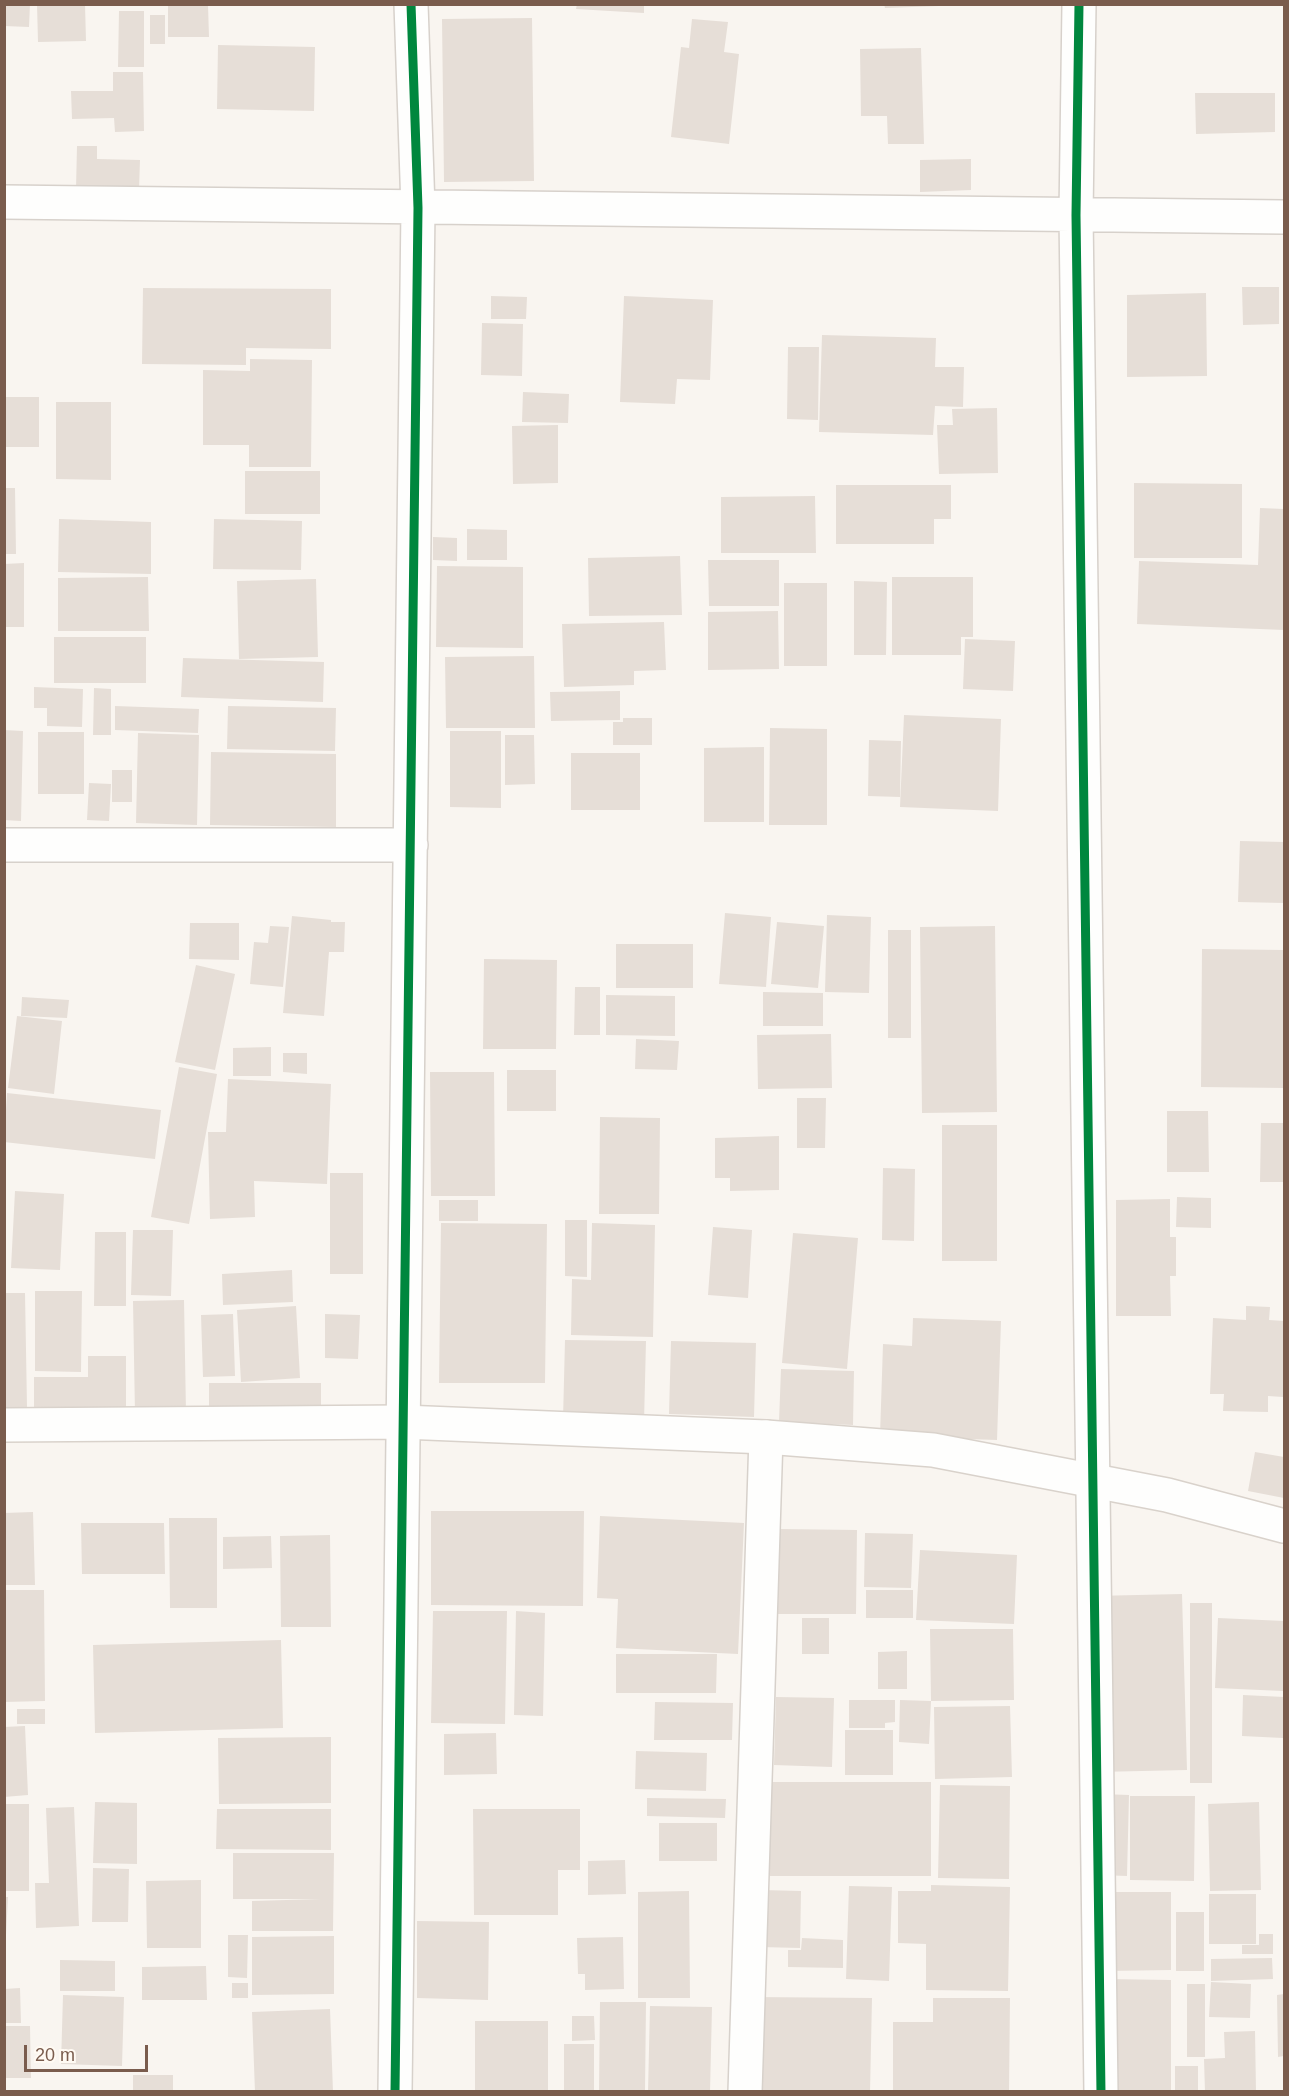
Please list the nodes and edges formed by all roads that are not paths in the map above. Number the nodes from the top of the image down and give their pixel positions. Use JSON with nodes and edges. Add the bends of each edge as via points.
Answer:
{"nodes":[{"id":1,"x":411,"y":4,"type":"edge"},
{"id":2,"x":1079,"y":4,"type":"edge"},
{"id":3,"x":4,"y":202,"type":"edge"},
{"id":4,"x":418,"y":208,"type":"junction"},
{"id":5,"x":1076,"y":215,"type":"junction"},
{"id":6,"x":1284,"y":217,"type":"edge"},
{"id":7,"x":4,"y":845,"type":"edge"},
{"id":8,"x":411,"y":845,"type":"junction"},
{"id":9,"x":403,"y":1422,"type":"junction"},
{"id":10,"x":4,"y":1425,"type":"edge"},
{"id":11,"x":765,"y":1437,"type":"junction"},
{"id":12,"x":1093,"y":1481,"type":"junction"},
{"id":13,"x":1284,"y":1526,"type":"edge"},
{"id":14,"x":395,"y":2091,"type":"edge"},
{"id":15,"x":746,"y":2091,"type":"edge"},
{"id":16,"x":1101,"y":2091,"type":"edge"}],
"edges":[{"from":1,"to":4,"type":"street"},
{"from":2,"to":5,"type":"street"},
{"from":3,"to":4,"type":"street"},
{"from":4,"to":5,"type":"street"},
{"from":4,"to":8,"type":"street"},
{"from":5,"to":6,"type":"street"},
{"from":5,"to":12,"type":"street"},
{"from":7,"to":8,"type":"street"},
{"from":8,"to":9,"type":"street"},
{"from":9,"to":10,"type":"street"},
{"from":9,"to":11,"type":"street"},
{"from":9,"to":14,"type":"street"},
{"from":11,"to":12,"type":"street","via":[[933,1450]]},
{"from":11,"to":15,"type":"street"},
{"from":12,"to":13,"type":"street","via":[[1167,1495]]},
{"from":12,"to":16,"type":"street"}]}
